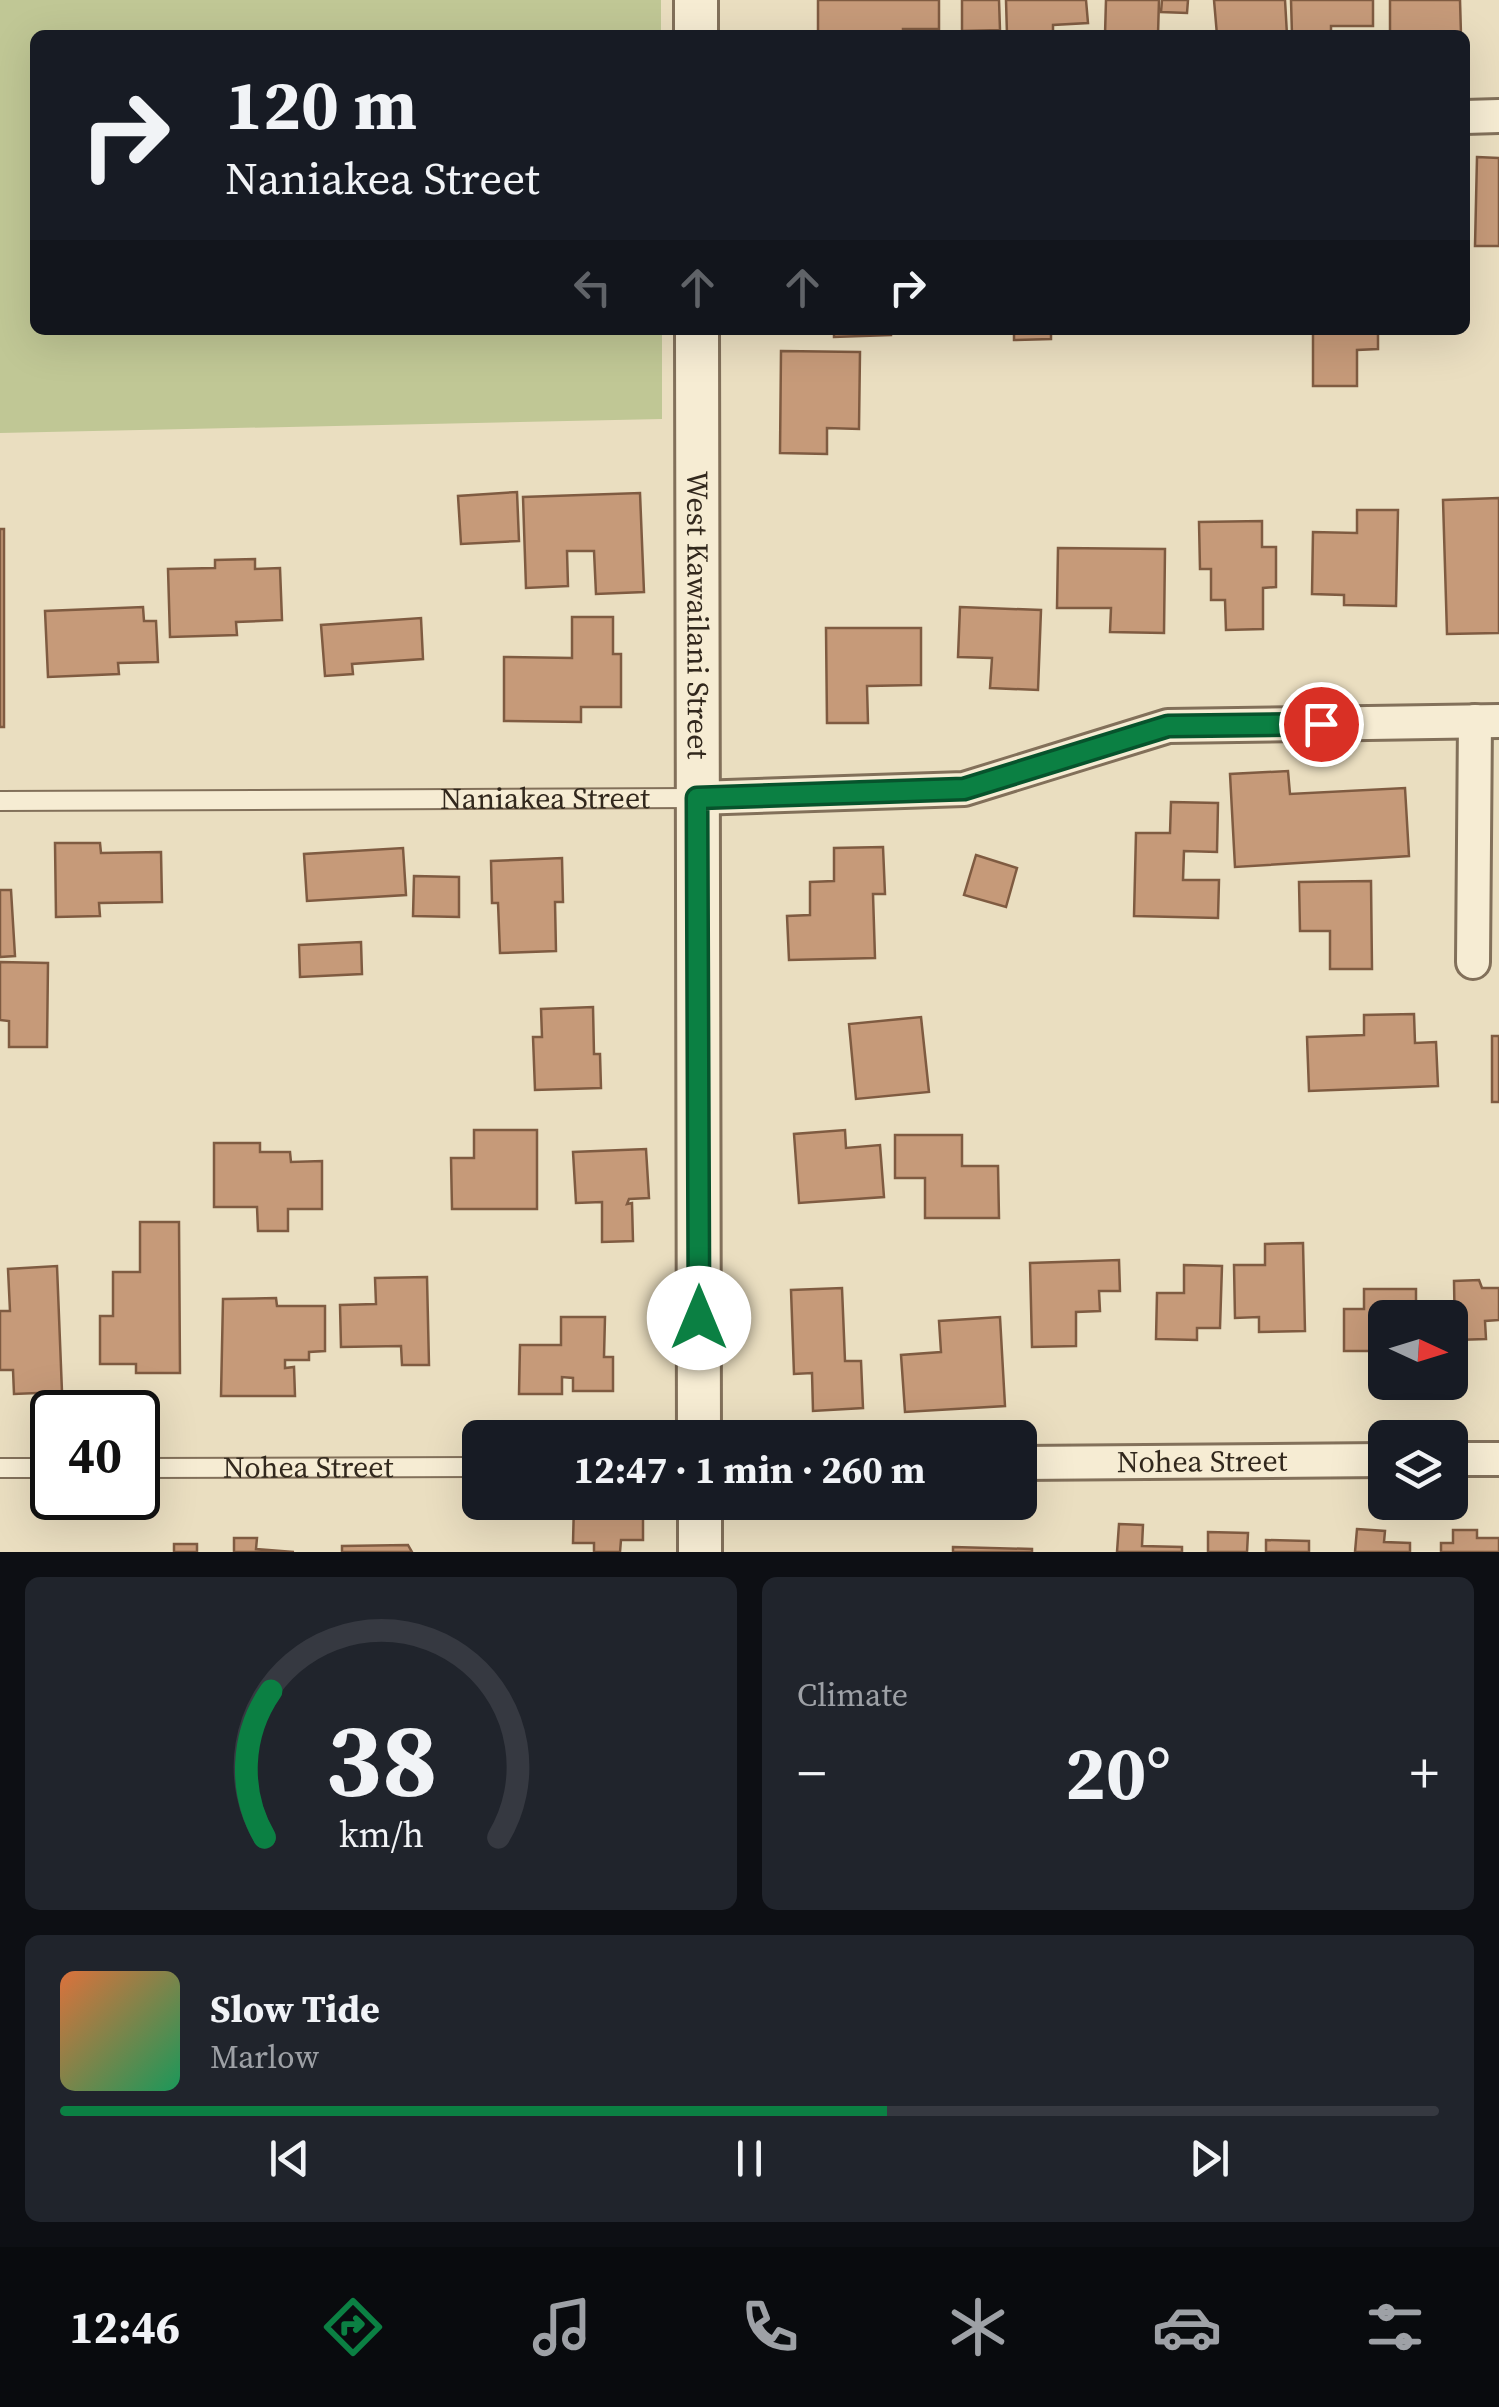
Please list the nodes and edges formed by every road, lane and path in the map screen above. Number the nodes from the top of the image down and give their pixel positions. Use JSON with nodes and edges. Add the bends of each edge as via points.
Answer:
{"nodes":[{"id":1,"x":696,"y":0,"type":"edge"},
{"id":2,"x":696,"y":30,"type":"edge"},
{"id":3,"x":1470,"y":116,"type":"edge"},
{"id":4,"x":1499,"y":116,"type":"edge"},
{"id":5,"x":697,"y":335,"type":"edge"},
{"id":6,"x":1487,"y":721,"type":"edge"},
{"id":7,"x":697,"y":798,"type":"junction"},
{"id":8,"x":0,"y":801,"type":"edge"},
{"id":9,"x":1473,"y":962,"type":"dead end"},
{"id":10,"x":700,"y":1420,"type":"edge"},
{"id":11,"x":1499,"y":1458,"type":"edge"},
{"id":12,"x":1468,"y":1459,"type":"edge"},
{"id":13,"x":1368,"y":1460,"type":"edge"},
{"id":14,"x":1037,"y":1463,"type":"edge"},
{"id":15,"x":462,"y":1467,"type":"edge"},
{"id":16,"x":0,"y":1468,"type":"edge"},
{"id":17,"x":30,"y":1468,"type":"edge"},
{"id":18,"x":160,"y":1468,"type":"edge"},
{"id":19,"x":700,"y":1520,"type":"edge"},
{"id":20,"x":700,"y":1552,"type":"edge"}],
"edges":[{"from":1,"to":2,"type":"street"},
{"from":3,"to":4,"type":"street"},
{"from":5,"to":7,"type":"street","name":"West Kawailani Street"},
{"from":6,"to":7,"type":"street","name":"Naniakea Street","via":[[1168,726],[964,789]]},
{"from":6,"to":9,"type":"street"},
{"from":7,"to":8,"type":"lane","name":"Naniakea Street"},
{"from":7,"to":10,"type":"street","name":"West Kawailani Street"},
{"from":11,"to":12,"type":"street"},
{"from":13,"to":14,"type":"street","name":"Nohea Street"},
{"from":15,"to":18,"type":"lane","name":"Nohea Street"},
{"from":16,"to":17,"type":"lane"},
{"from":19,"to":20,"type":"street"}]}
